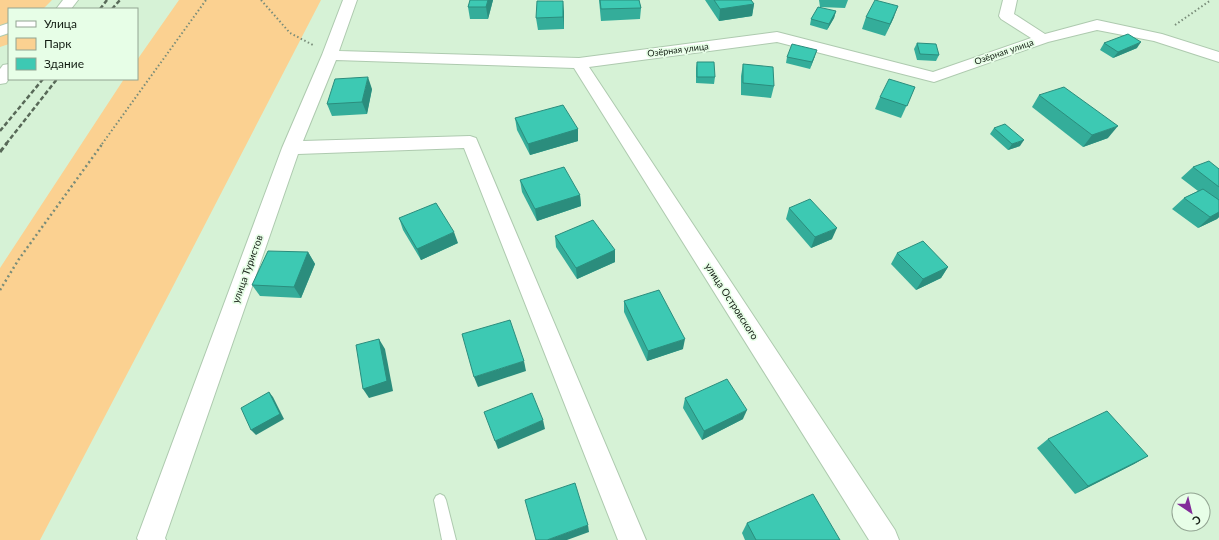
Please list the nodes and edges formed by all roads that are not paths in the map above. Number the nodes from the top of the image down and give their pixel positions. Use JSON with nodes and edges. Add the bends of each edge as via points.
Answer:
{"nodes":[{"id":1,"x":71,"y":0,"type":"edge"},
{"id":2,"x":350,"y":0,"type":"edge"},
{"id":3,"x":1010,"y":0,"type":"edge"},
{"id":4,"x":64,"y":8,"type":"edge"},
{"id":5,"x":1043,"y":39,"type":"junction"},
{"id":6,"x":330,"y":55,"type":"junction"},
{"id":7,"x":1219,"y":57,"type":"edge"},
{"id":8,"x":579,"y":62,"type":"junction"},
{"id":9,"x":8,"y":70,"type":"edge"},
{"id":10,"x":0,"y":79,"type":"edge"},
{"id":11,"x":291,"y":148,"type":"junction"},
{"id":12,"x":440,"y":500,"type":"dead end"},
{"id":13,"x":152,"y":540,"type":"edge"},
{"id":14,"x":449,"y":540,"type":"edge"},
{"id":15,"x":632,"y":540,"type":"edge"},
{"id":16,"x":885,"y":540,"type":"edge"}],
"edges":[{"from":1,"to":4,"type":"street"},
{"from":2,"to":6,"type":"street","name":"улица Туристов"},
{"from":3,"to":5,"type":"street","name":"Озёрная улица","via":[[1006,16]]},
{"from":5,"to":7,"type":"street","via":[[1097,25],[1157,37]]},
{"from":5,"to":8,"type":"street","name":"Озёрная улица","via":[[934,77],[777,37]]},
{"from":6,"to":8,"type":"street","name":"Озёрная улица"},
{"from":6,"to":11,"type":"street","name":"улица Туристов"},
{"from":8,"to":16,"type":"street","name":"улица Островского"},
{"from":9,"to":10,"type":"street"},
{"from":11,"to":13,"type":"street","name":"улица Туристов"},
{"from":11,"to":15,"type":"street","via":[[470,142]]},
{"from":12,"to":14,"type":"lane"}]}
